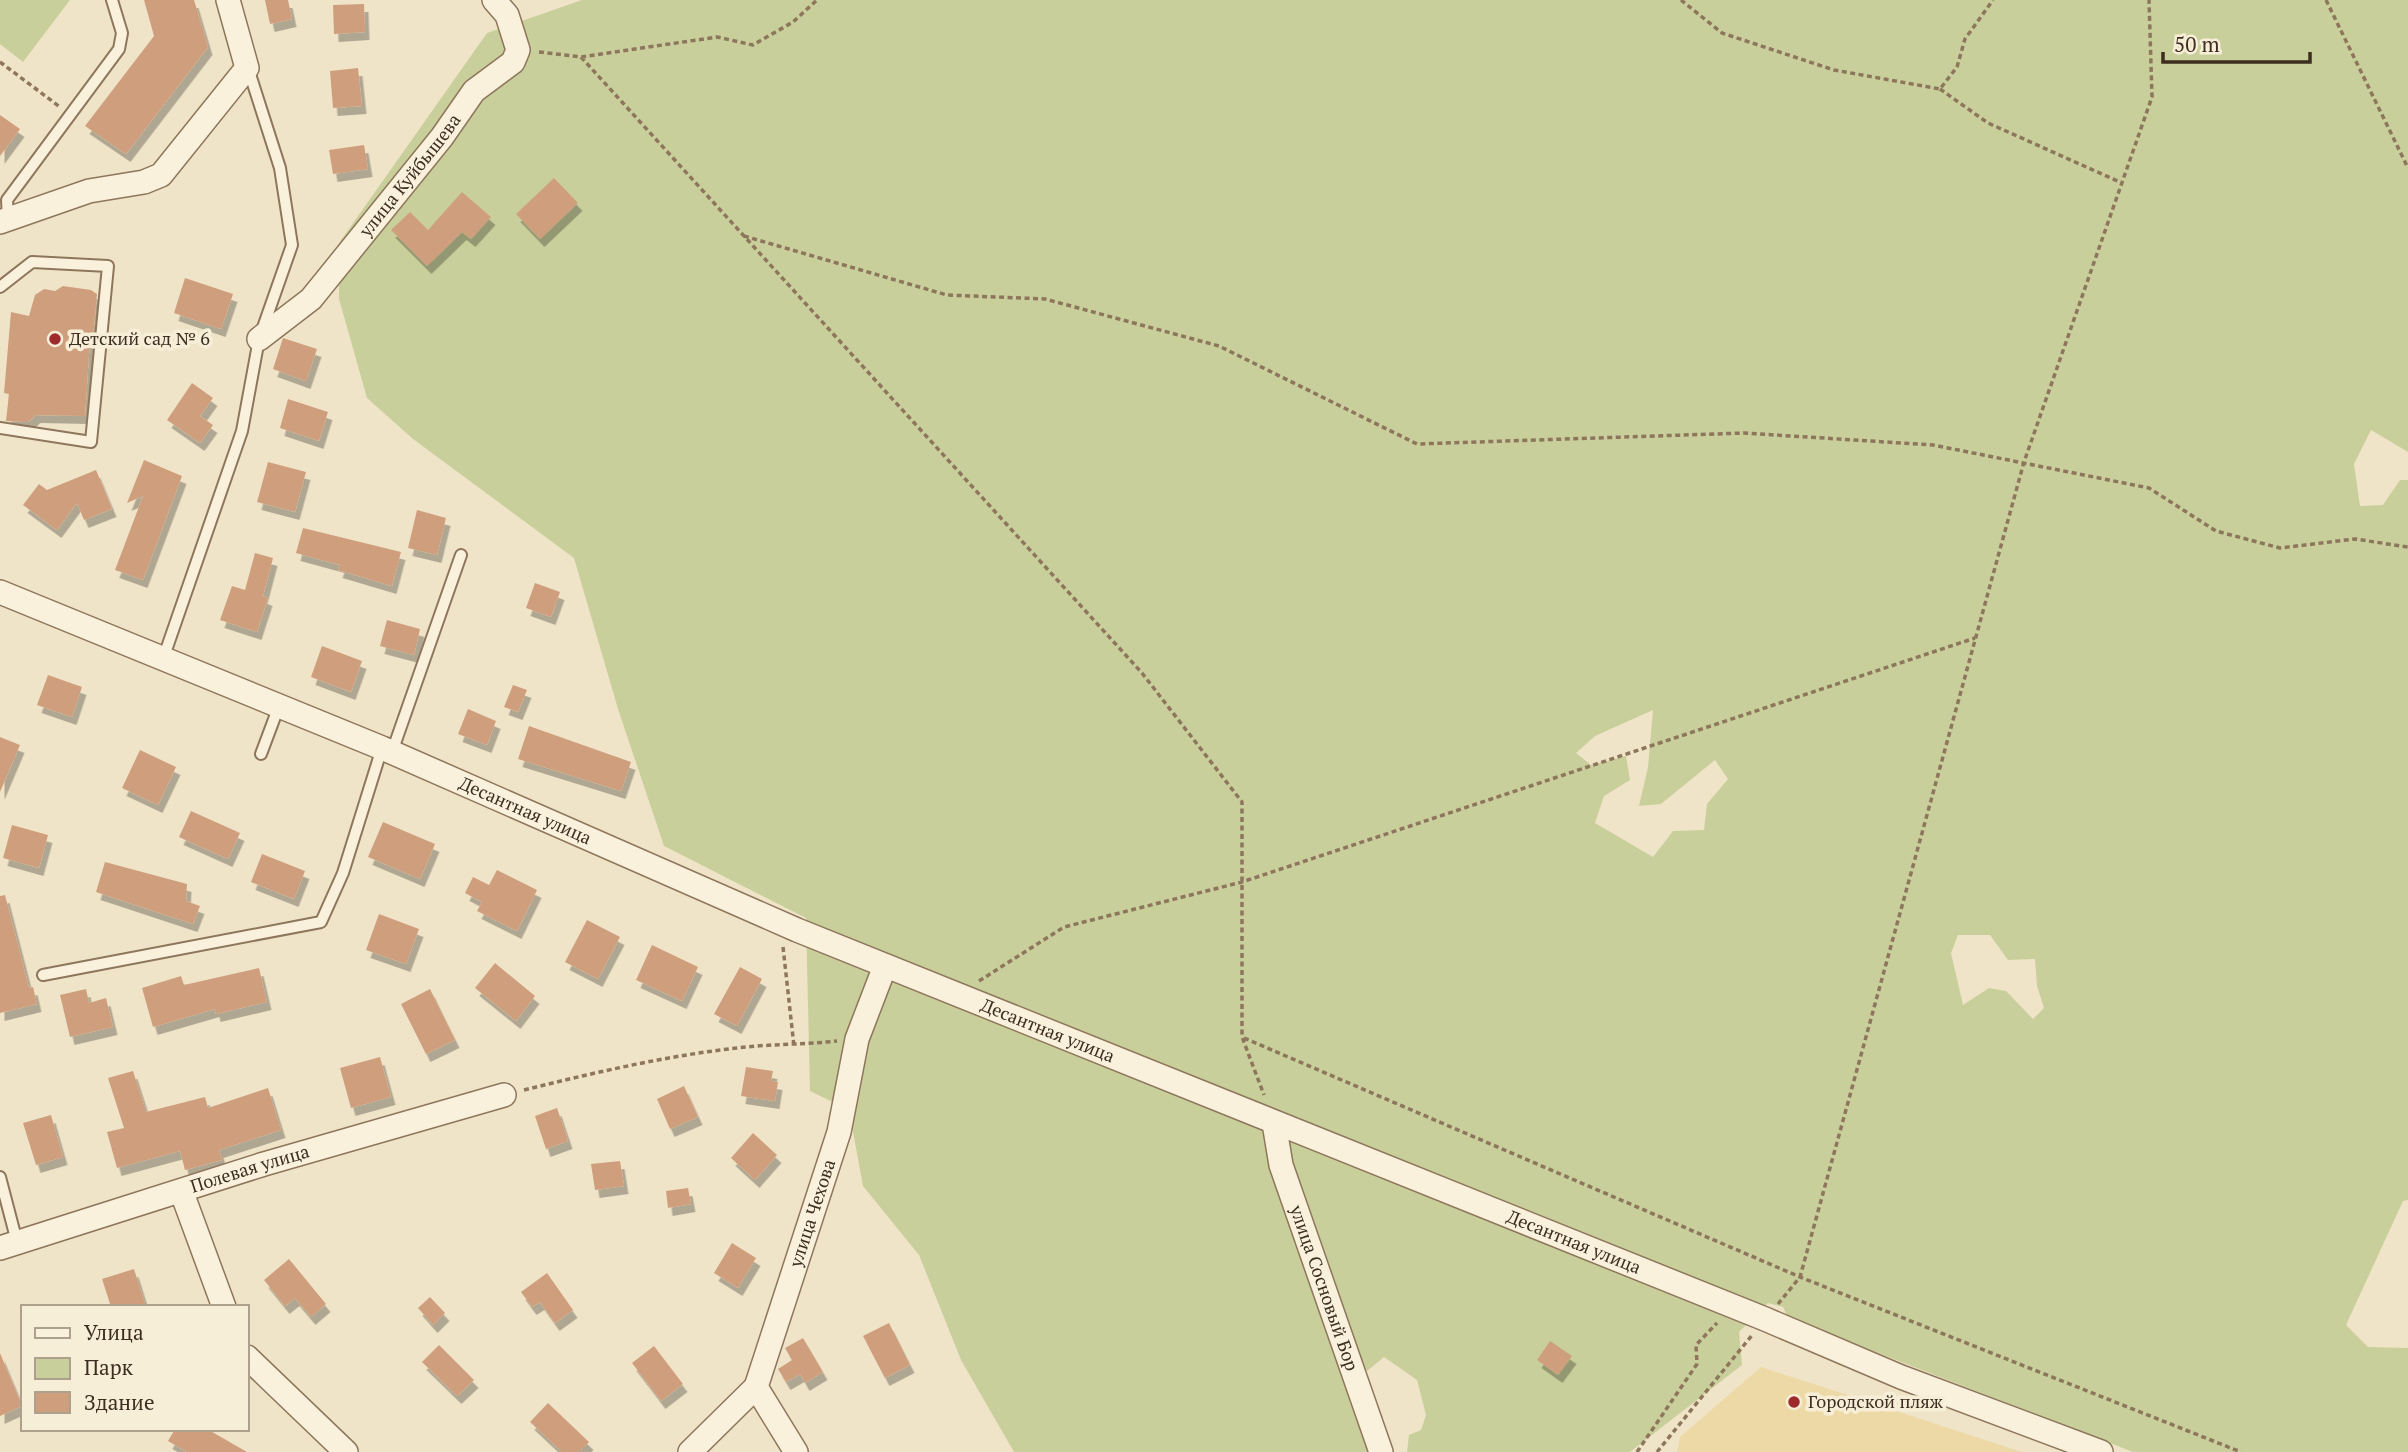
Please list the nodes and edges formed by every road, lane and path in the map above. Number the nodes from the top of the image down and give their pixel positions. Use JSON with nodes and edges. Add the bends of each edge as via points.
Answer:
{"nodes":[{"id":1,"x":112,"y":0,"type":"edge"},
{"id":2,"x":228,"y":0,"type":"edge"},
{"id":3,"x":494,"y":0,"type":"edge"},
{"id":4,"x":817,"y":0,"type":"edge"},
{"id":5,"x":1681,"y":0,"type":"edge"},
{"id":6,"x":1993,"y":0,"type":"edge"},
{"id":7,"x":2149,"y":0,"type":"edge"},
{"id":8,"x":2326,"y":0,"type":"edge"},
{"id":9,"x":518,"y":50,"type":"junction"},
{"id":10,"x":581,"y":57,"type":"junction"},
{"id":11,"x":0,"y":62,"type":"edge"},
{"id":12,"x":247,"y":68,"type":"junction"},
{"id":13,"x":1940,"y":89,"type":"junction"},
{"id":14,"x":71,"y":114,"type":"junction"},
{"id":15,"x":2408,"y":168,"type":"edge"},
{"id":16,"x":2122,"y":183,"type":"junction"},
{"id":17,"x":4,"y":209,"type":"edge"},
{"id":18,"x":744,"y":236,"type":"junction"},
{"id":19,"x":0,"y":287,"type":"edge"},
{"id":20,"x":259,"y":339,"type":"junction"},
{"id":21,"x":0,"y":428,"type":"edge"},
{"id":22,"x":2024,"y":462,"type":"junction"},
{"id":23,"x":2408,"y":547,"type":"edge"},
{"id":24,"x":461,"y":555,"type":"dead end"},
{"id":25,"x":0,"y":592,"type":"edge"},
{"id":26,"x":1976,"y":638,"type":"junction"},
{"id":27,"x":163,"y":659,"type":"junction"},
{"id":28,"x":279,"y":706,"type":"junction"},
{"id":29,"x":387,"y":750,"type":"junction"},
{"id":30,"x":261,"y":754,"type":"dead end"},
{"id":31,"x":1242,"y":882,"type":"junction"},
{"id":32,"x":797,"y":930,"type":"junction"},
{"id":33,"x":884,"y":966,"type":"junction"},
{"id":34,"x":43,"y":975,"type":"dead end"},
{"id":35,"x":957,"y":995,"type":"junction"},
{"id":36,"x":1242,"y":1037,"type":"junction"},
{"id":37,"x":857,"y":1039,"type":"junction"},
{"id":38,"x":794,"y":1046,"type":"junction"},
{"id":39,"x":504,"y":1095,"type":"joint"},
{"id":40,"x":1274,"y":1123,"type":"junction"},
{"id":41,"x":0,"y":1177,"type":"edge"},
{"id":42,"x":182,"y":1193,"type":"junction"},
{"id":43,"x":8,"y":1245,"type":"edge"},
{"id":44,"x":1800,"y":1277,"type":"junction"},
{"id":45,"x":223,"y":1305,"type":"edge"},
{"id":46,"x":1734,"y":1306,"type":"junction"},
{"id":47,"x":1765,"y":1319,"type":"junction"},
{"id":48,"x":248,"y":1358,"type":"edge"},
{"id":49,"x":756,"y":1387,"type":"junction"},
{"id":50,"x":346,"y":1452,"type":"edge"},
{"id":51,"x":690,"y":1452,"type":"edge"},
{"id":52,"x":796,"y":1452,"type":"edge"},
{"id":53,"x":1381,"y":1452,"type":"edge"},
{"id":54,"x":1637,"y":1452,"type":"edge"},
{"id":55,"x":1657,"y":1452,"type":"edge"},
{"id":56,"x":2101,"y":1452,"type":"edge"},
{"id":57,"x":2241,"y":1452,"type":"edge"}],
"edges":[{"from":1,"to":14,"type":"lane","via":[[122,41]]},
{"from":2,"to":12,"type":"street"},
{"from":3,"to":9,"type":"street","via":[[508,15]]},
{"from":4,"to":10,"type":"path","via":[[793,22],[753,45],[717,37]]},
{"from":5,"to":13,"type":"path","via":[[1722,33],[1833,70]]},
{"from":6,"to":13,"type":"path","via":[[1965,39],[1957,66]]},
{"from":7,"to":16,"type":"path","via":[[2152,97]]},
{"from":8,"to":15,"type":"path"},
{"from":9,"to":10,"type":"path"},
{"from":9,"to":20,"type":"street","name":"улица Куйбышева","via":[[513,62],[474,91],[311,299]]},
{"from":10,"to":18,"type":"path"},
{"from":11,"to":14,"type":"path"},
{"from":12,"to":17,"type":"street","via":[[161,175]]},
{"from":12,"to":20,"type":"lane","via":[[280,168],[292,245]]},
{"from":13,"to":16,"type":"path","via":[[1988,123]]},
{"from":14,"to":17,"type":"lane"},
{"from":16,"to":22,"type":"path"},
{"from":18,"to":22,"type":"path","via":[[947,295],[1045,299],[1219,346],[1417,444],[1744,433],[1933,445]]},
{"from":18,"to":31,"type":"path","via":[[1142,673],[1242,802]]},
{"from":19,"to":21,"type":"lane","via":[[32,262],[108,267],[91,442]]},
{"from":20,"to":27,"type":"lane","via":[[242,431]]},
{"from":22,"to":23,"type":"path","via":[[2149,488],[2216,531],[2280,548],[2355,539]]},
{"from":22,"to":26,"type":"path"},
{"from":24,"to":29,"type":"lane"},
{"from":25,"to":27,"type":"street","name":"Десантная улица"},
{"from":26,"to":31,"type":"path"},
{"from":26,"to":44,"type":"path"},
{"from":27,"to":28,"type":"street","name":"Десантная улица"},
{"from":28,"to":29,"type":"street","name":"Десантная улица"},
{"from":28,"to":30,"type":"lane"},
{"from":29,"to":32,"type":"street","name":"Десантная улица"},
{"from":29,"to":34,"type":"lane","via":[[321,922]]},
{"from":31,"to":35,"type":"path","via":[[1064,927]]},
{"from":31,"to":36,"type":"path"},
{"from":32,"to":33,"type":"street","name":"Десантная улица"},
{"from":32,"to":38,"type":"path","via":[[783,945]]},
{"from":33,"to":35,"type":"street","name":"Десантная улица"},
{"from":33,"to":37,"type":"street","name":"улица Чехова"},
{"from":35,"to":40,"type":"street","name":"Десантная улица"},
{"from":36,"to":40,"type":"path"},
{"from":36,"to":44,"type":"path"},
{"from":37,"to":38,"type":"path"},
{"from":37,"to":49,"type":"street","name":"улица Чехова","via":[[839,1132]]},
{"from":38,"to":39,"type":"path","via":[[759,1046],[616,1067]]},
{"from":39,"to":42,"type":"street","name":"Полевая улица","via":[[264,1164]]},
{"from":40,"to":46,"type":"street","name":"Десантная улица"},
{"from":40,"to":53,"type":"street","name":"улица Сосновый Бор","via":[[1281,1166]]},
{"from":41,"to":43,"type":"lane"},
{"from":42,"to":43,"type":"street","name":"Полевая улица"},
{"from":42,"to":45,"type":"street"},
{"from":44,"to":47,"type":"path"},
{"from":44,"to":57,"type":"path"},
{"from":46,"to":47,"type":"street","name":"Десантная улица"},
{"from":46,"to":54,"type":"path","via":[[1696,1345],[1697,1364]]},
{"from":47,"to":55,"type":"path"},
{"from":47,"to":56,"type":"street","name":"Десантная улица","via":[[1901,1377]]},
{"from":48,"to":50,"type":"street"},
{"from":49,"to":51,"type":"street"},
{"from":49,"to":52,"type":"street"}]}
